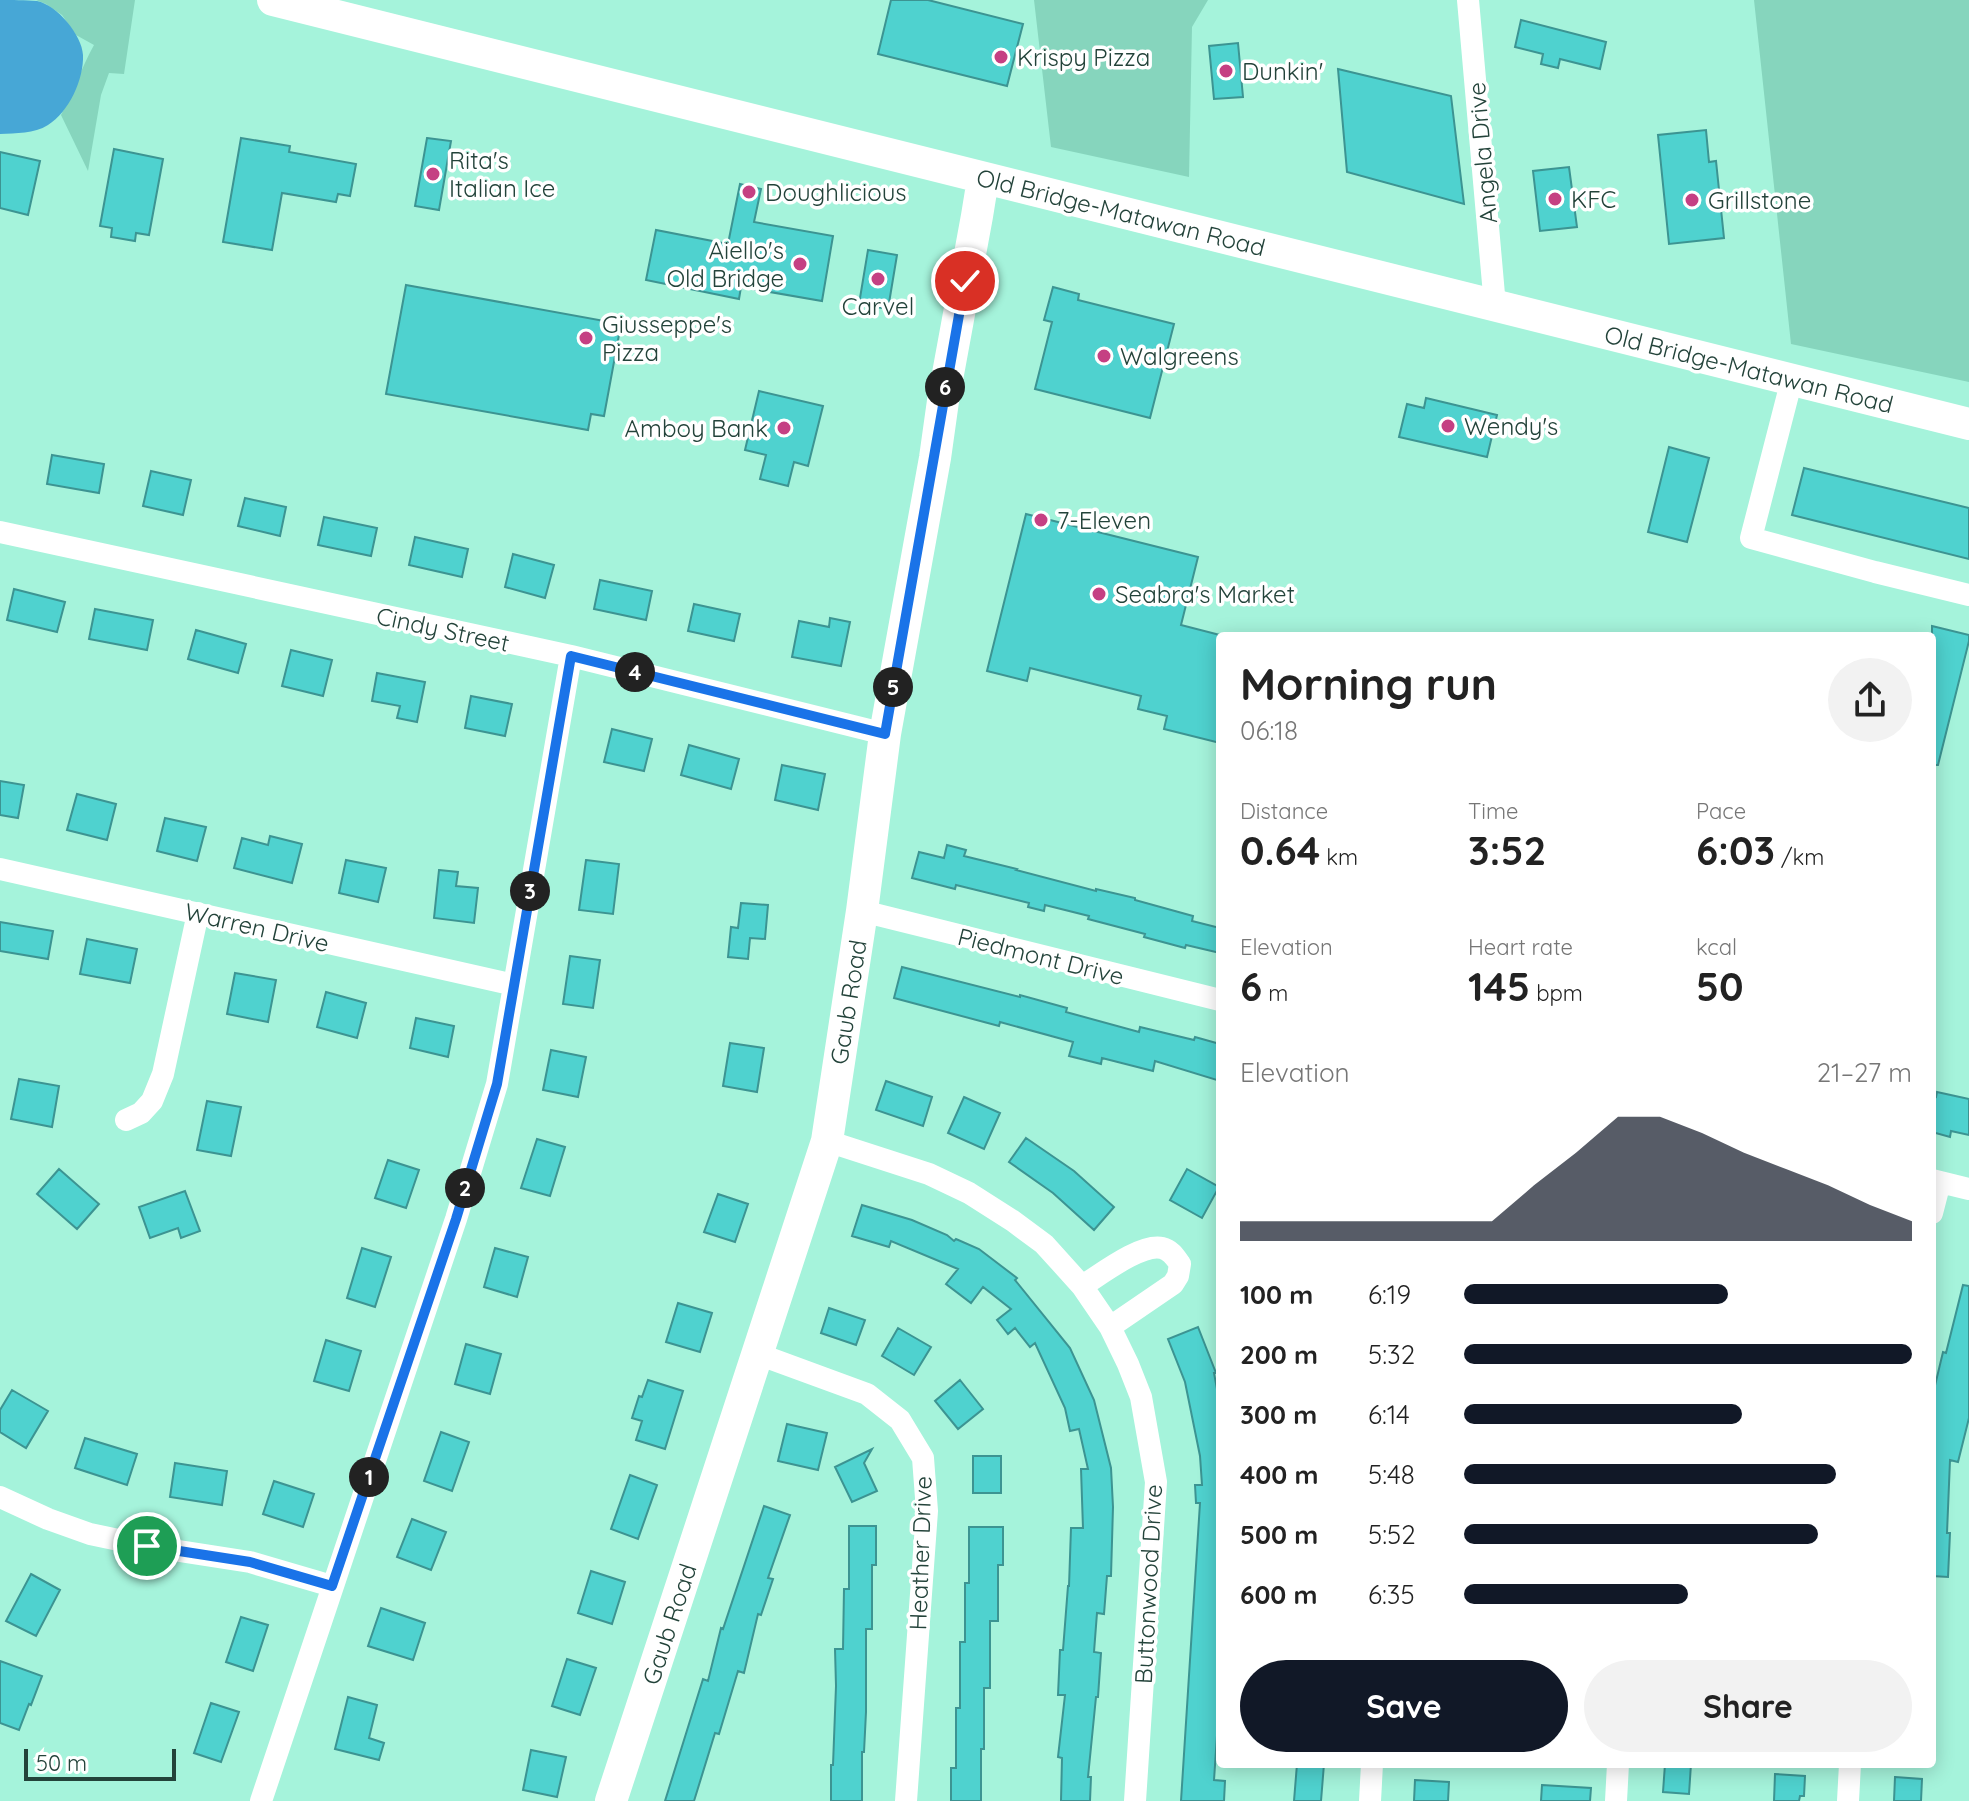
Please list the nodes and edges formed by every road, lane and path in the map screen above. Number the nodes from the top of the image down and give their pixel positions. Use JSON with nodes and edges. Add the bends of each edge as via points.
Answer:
{"nodes":[{"id":1,"x":273,"y":0,"type":"edge"},
{"id":2,"x":1468,"y":0,"type":"edge"},
{"id":3,"x":983,"y":179,"type":"junction"},
{"id":4,"x":1495,"y":306,"type":"junction"},
{"id":5,"x":1792,"y":379,"type":"junction"},
{"id":6,"x":1969,"y":424,"type":"edge"},
{"id":7,"x":0,"y":532,"type":"edge"},
{"id":8,"x":1969,"y":595,"type":"edge"},
{"id":9,"x":571,"y":656,"type":"junction"},
{"id":10,"x":885,"y":734,"type":"junction"},
{"id":11,"x":0,"y":869,"type":"edge"},
{"id":12,"x":862,"y":911,"type":"junction"},
{"id":13,"x":198,"y":913,"type":"junction"},
{"id":14,"x":514,"y":985,"type":"junction"},
{"id":15,"x":1216,"y":999,"type":"edge"},
{"id":16,"x":126,"y":1120,"type":"dead end"},
{"id":17,"x":827,"y":1141,"type":"junction"},
{"id":18,"x":1936,"y":1181,"type":"edge"},
{"id":19,"x":1969,"y":1189,"type":"edge"},
{"id":20,"x":1082,"y":1286,"type":"junction"},
{"id":21,"x":1110,"y":1327,"type":"junction"},
{"id":22,"x":758,"y":1354,"type":"junction"},
{"id":23,"x":2,"y":1504,"type":"edge"},
{"id":24,"x":332,"y":1586,"type":"junction"},
{"id":25,"x":1372,"y":1768,"type":"edge"},
{"id":26,"x":1618,"y":1768,"type":"edge"},
{"id":27,"x":1850,"y":1768,"type":"edge"},
{"id":28,"x":261,"y":1801,"type":"edge"},
{"id":29,"x":611,"y":1801,"type":"edge"},
{"id":30,"x":906,"y":1801,"type":"edge"},
{"id":31,"x":1135,"y":1801,"type":"edge"},
{"id":32,"x":1370,"y":1801,"type":"edge"},
{"id":33,"x":1616,"y":1801,"type":"edge"},
{"id":34,"x":1848,"y":1801,"type":"edge"}],
"edges":[{"from":1,"to":3,"type":"main road","name":"Old Bridge-Matawan Road"},
{"from":2,"to":4,"type":"street","name":"Angela Drive"},
{"from":3,"to":4,"type":"main road","name":"Old Bridge-Matawan Road"},
{"from":3,"to":10,"type":"main road","name":"Gaub Road"},
{"from":4,"to":5,"type":"main road","name":"Old Bridge-Matawan Road"},
{"from":5,"to":6,"type":"main road","name":"Old Bridge-Matawan Road"},
{"from":5,"to":8,"type":"street","via":[[1751,538]]},
{"from":7,"to":9,"type":"street","name":"Cindy Street"},
{"from":9,"to":10,"type":"street","name":"Cindy Street"},
{"from":9,"to":14,"type":"street"},
{"from":10,"to":12,"type":"main road","name":"Gaub Road"},
{"from":11,"to":13,"type":"street","name":"Warren Drive"},
{"from":12,"to":15,"type":"street","name":"Piedmont Drive"},
{"from":12,"to":17,"type":"main road","name":"Gaub Road"},
{"from":13,"to":14,"type":"street","name":"Warren Drive"},
{"from":13,"to":16,"type":"street","via":[[163,1074],[152,1101]]},
{"from":14,"to":24,"type":"street","via":[[497,1084],[461,1204]]},
{"from":17,"to":20,"type":"street","name":"Buttonwood Drive","via":[[929,1174],[969,1193],[1044,1244]]},
{"from":17,"to":22,"type":"main road","name":"Gaub Road"},
{"from":18,"to":19,"type":"street"},
{"from":20,"to":21,"type":"street","name":"Buttonwood Drive"},
{"from":20,"to":21,"type":"street","via":[[1151,1248],[1173,1254],[1180,1264],[1173,1284]]},
{"from":21,"to":31,"type":"street","name":"Buttonwood Drive","via":[[1141,1397],[1156,1482]]},
{"from":22,"to":29,"type":"main road","name":"Gaub Road"},
{"from":22,"to":30,"type":"street","name":"Heather Drive","via":[[867,1394],[900,1420],[923,1458],[927,1511]]},
{"from":23,"to":24,"type":"street","via":[[90,1534],[250,1562]]},
{"from":24,"to":28,"type":"street"},
{"from":25,"to":32,"type":"street"},
{"from":26,"to":33,"type":"street"},
{"from":27,"to":34,"type":"street"}]}
